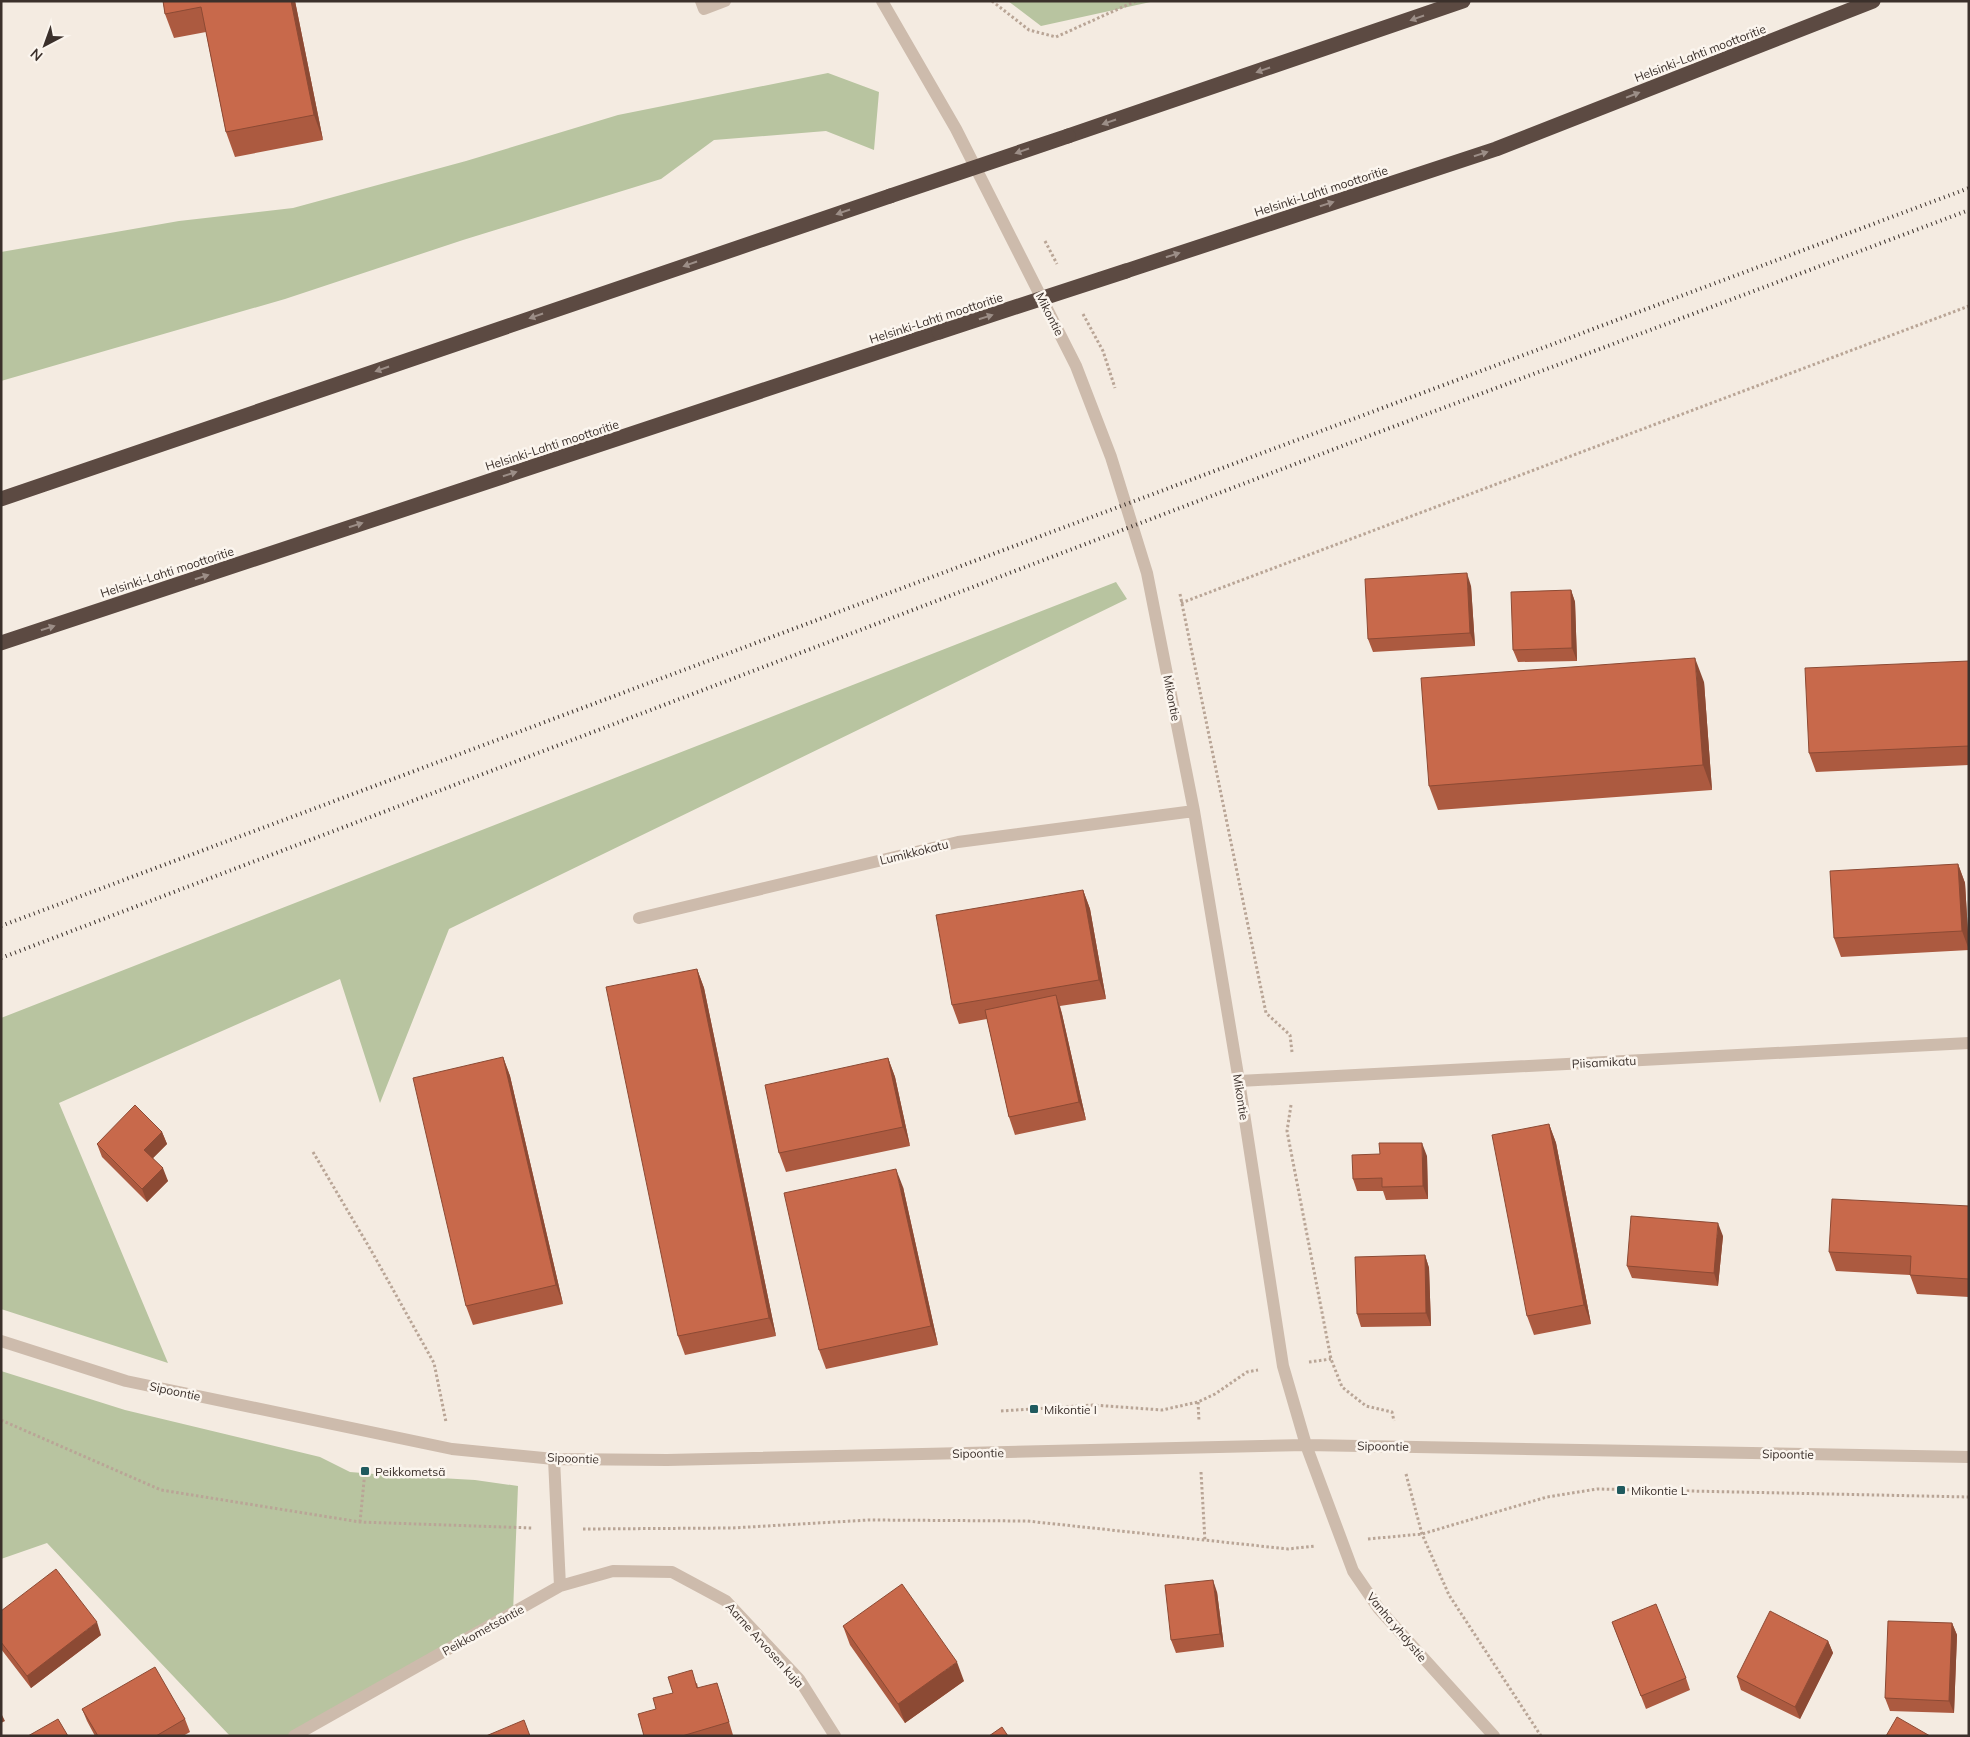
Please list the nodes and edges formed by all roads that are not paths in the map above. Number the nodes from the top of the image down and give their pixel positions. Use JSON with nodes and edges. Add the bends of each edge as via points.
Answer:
{"nodes":[{"id":1,"x":701,"y":1,"type":"edge"},
{"id":2,"x":725,"y":1,"type":"edge"},
{"id":3,"x":882,"y":1,"type":"edge"},
{"id":4,"x":1463,"y":1,"type":"edge"},
{"id":5,"x":1873,"y":1,"type":"edge"},
{"id":6,"x":1,"y":499,"type":"edge"},
{"id":7,"x":1,"y":643,"type":"edge"},
{"id":8,"x":1194,"y":811,"type":"junction"},
{"id":9,"x":639,"y":918,"type":"dead end"},
{"id":10,"x":1969,"y":1043,"type":"edge"},
{"id":11,"x":1239,"y":1081,"type":"junction"},
{"id":12,"x":1,"y":1341,"type":"edge"},
{"id":13,"x":1306,"y":1446,"type":"junction"},
{"id":14,"x":1969,"y":1457,"type":"edge"},
{"id":15,"x":554,"y":1459,"type":"junction"},
{"id":16,"x":560,"y":1586,"type":"junction"},
{"id":17,"x":294,"y":1736,"type":"edge"},
{"id":18,"x":835,"y":1736,"type":"edge"},
{"id":19,"x":1494,"y":1736,"type":"edge"}],
"edges":[{"from":1,"to":2,"type":"street","via":[[704,8]]},
{"from":3,"to":8,"type":"street","name":"Mikontie","via":[[956,129],[1076,366],[1114,466],[1147,574]]},
{"from":4,"to":6,"type":"highway","one_way":true,"bridge":true},
{"from":7,"to":5,"type":"highway","name":"Helsinki-Lahti moottoritie","one_way":true,"bridge":true,"via":[[1496,149]]},
{"from":8,"to":9,"type":"street","name":"Lumikkokatu","via":[[958,842]]},
{"from":8,"to":11,"type":"street","name":"Mikontie"},
{"from":10,"to":11,"type":"street","name":"Piisamikatu"},
{"from":11,"to":13,"type":"street","name":"Mikontie","via":[[1283,1366]]},
{"from":12,"to":15,"type":"street","name":"Sipoontie","via":[[126,1381],[452,1449]]},
{"from":13,"to":14,"type":"street","name":"Sipoontie"},
{"from":13,"to":15,"type":"street","name":"Sipoontie","via":[[667,1460]]},
{"from":13,"to":19,"type":"street","name":"Vanha yhdystie","via":[[1353,1570],[1379,1609]]},
{"from":15,"to":16,"type":"street"},
{"from":16,"to":17,"type":"street","name":"Peikkometsäntie"},
{"from":16,"to":18,"type":"street","name":"Aarne Arvosen kuja","via":[[613,1571],[672,1572],[726,1601],[799,1679]]}]}
